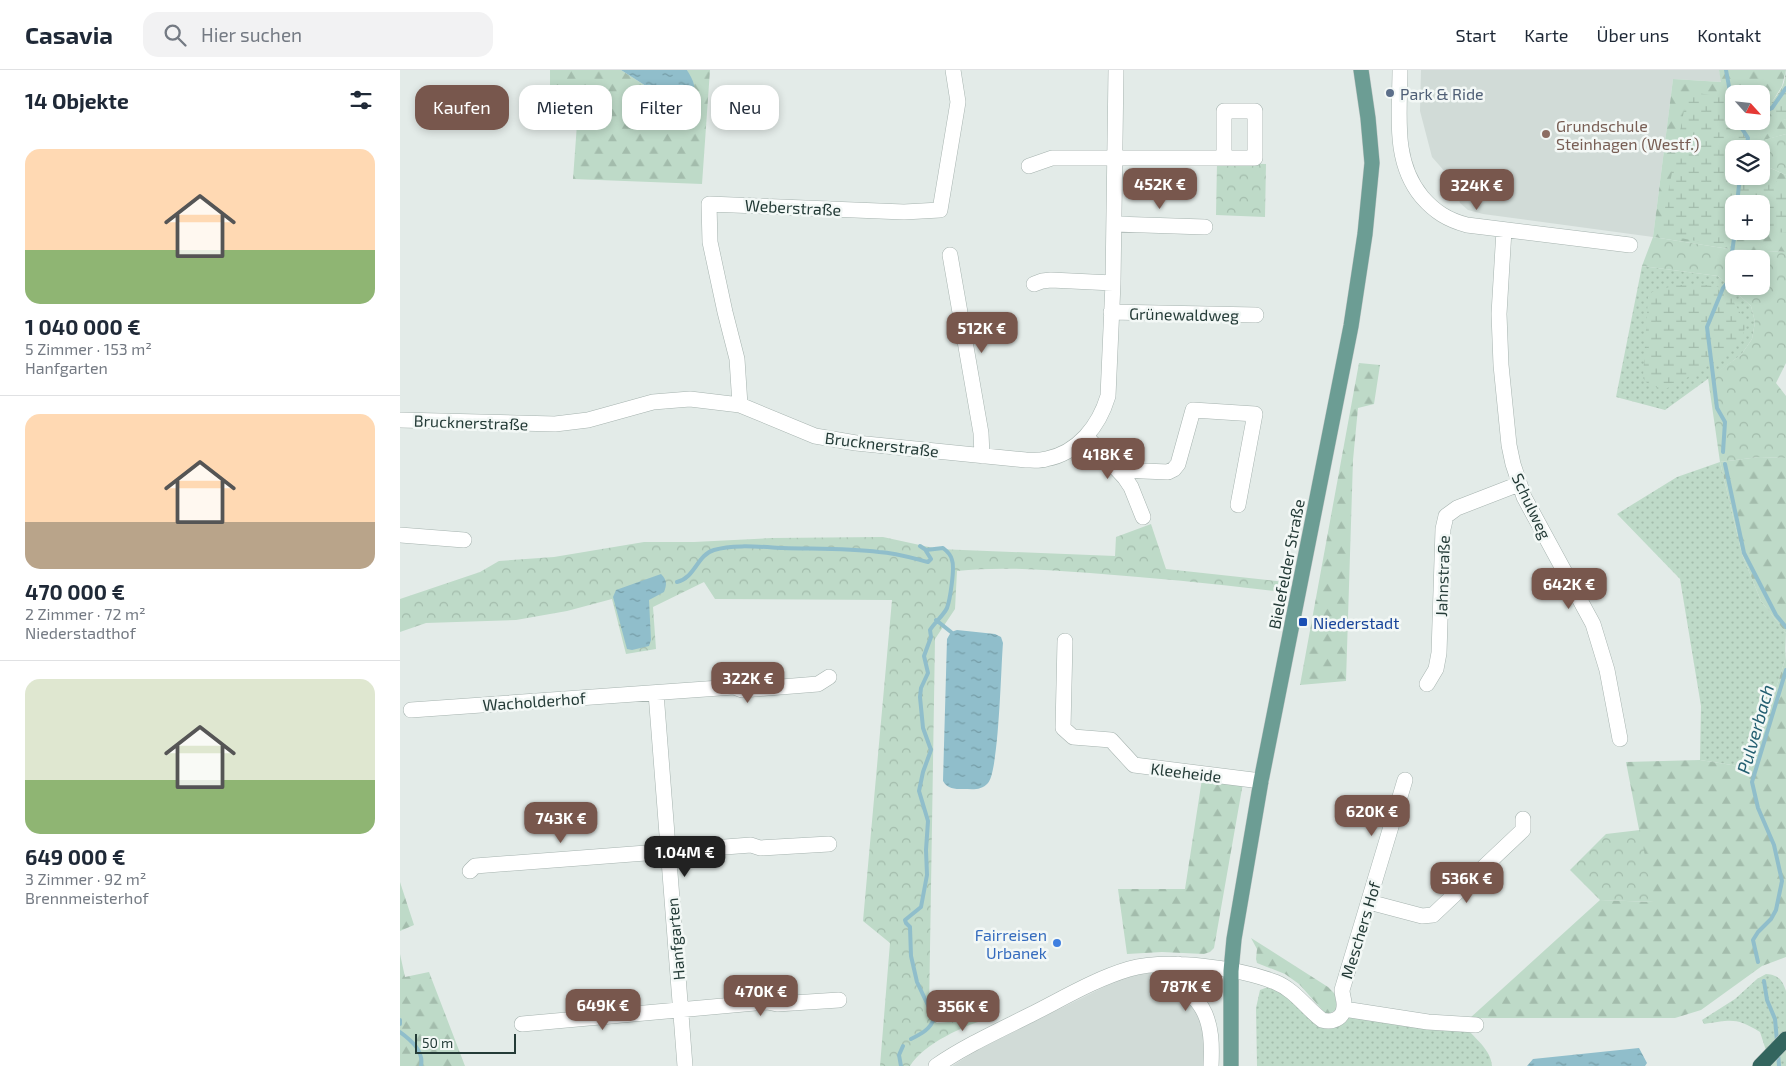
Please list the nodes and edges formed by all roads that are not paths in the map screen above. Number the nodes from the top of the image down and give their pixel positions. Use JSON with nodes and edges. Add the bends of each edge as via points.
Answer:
{"nodes":[{"id":1,"x":953,"y":70,"type":"edge"},
{"id":2,"x":1116,"y":70,"type":"edge"},
{"id":3,"x":1361,"y":70,"type":"edge"},
{"id":4,"x":1400,"y":70,"type":"edge"},
{"id":5,"x":1115,"y":158,"type":"junction"},
{"id":6,"x":1224,"y":158,"type":"dead end"},
{"id":7,"x":1029,"y":166,"type":"dead end"},
{"id":8,"x":1114,"y":224,"type":"junction"},
{"id":9,"x":1205,"y":227,"type":"dead end"},
{"id":10,"x":1504,"y":230,"type":"junction"},
{"id":11,"x":1630,"y":245,"type":"dead end"},
{"id":12,"x":950,"y":255,"type":"dead end"},
{"id":13,"x":1113,"y":283,"type":"junction"},
{"id":14,"x":1034,"y":284,"type":"dead end"},
{"id":15,"x":1111,"y":312,"type":"junction"},
{"id":16,"x":1256,"y":316,"type":"dead end"},
{"id":17,"x":740,"y":405,"type":"junction"},
{"id":18,"x":400,"y":420,"type":"edge"},
{"id":19,"x":1086,"y":436,"type":"junction"},
{"id":20,"x":982,"y":456,"type":"junction"},
{"id":21,"x":1119,"y":470,"type":"junction"},
{"id":22,"x":1520,"y":484,"type":"junction"},
{"id":23,"x":1238,"y":505,"type":"dead end"},
{"id":24,"x":1143,"y":517,"type":"dead end"},
{"id":25,"x":400,"y":535,"type":"edge"},
{"id":26,"x":464,"y":540,"type":"dead end"},
{"id":27,"x":1065,"y":641,"type":"dead end"},
{"id":28,"x":829,"y":677,"type":"dead end"},
{"id":29,"x":1427,"y":684,"type":"dead end"},
{"id":30,"x":656,"y":692,"type":"junction"},
{"id":31,"x":411,"y":710,"type":"dead end"},
{"id":32,"x":1620,"y":739,"type":"dead end"},
{"id":33,"x":1405,"y":780,"type":"dead end"},
{"id":34,"x":1261,"y":781,"type":"junction"},
{"id":35,"x":1523,"y":819,"type":"dead end"},
{"id":36,"x":829,"y":844,"type":"dead end"},
{"id":37,"x":668,"y":850,"type":"junction"},
{"id":38,"x":470,"y":871,"type":"dead end"},
{"id":39,"x":1369,"y":902,"type":"junction"},
{"id":40,"x":1178,"y":964,"type":"junction"},
{"id":41,"x":1231,"y":971,"type":"junction"},
{"id":42,"x":839,"y":1000,"type":"dead end"},
{"id":43,"x":681,"y":1009,"type":"junction"},
{"id":44,"x":1344,"y":1009,"type":"junction"},
{"id":45,"x":522,"y":1024,"type":"dead end"},
{"id":46,"x":1476,"y":1025,"type":"dead end"},
{"id":47,"x":1786,"y":1039,"type":"edge"},
{"id":48,"x":685,"y":1066,"type":"edge"},
{"id":49,"x":936,"y":1066,"type":"edge"},
{"id":50,"x":1211,"y":1066,"type":"edge"},
{"id":51,"x":1231,"y":1066,"type":"edge"},
{"id":52,"x":1760,"y":1066,"type":"edge"}],
"edges":[{"from":1,"to":17,"type":"street","name":"Weberstraße","via":[[958,102],[940,210],[904,212],[709,204],[710,242],[738,359]]},
{"from":2,"to":5,"type":"street","name":"Brucknerstraße"},
{"from":3,"to":34,"type":"main road","name":"Bielefelder Straße","via":[[1372,163],[1361,261]]},
{"from":4,"to":10,"type":"street","via":[[1401,149],[1411,182],[1443,217],[1467,225]]},
{"from":5,"to":6,"type":"street"},
{"from":5,"to":7,"type":"street","via":[[1052,158]]},
{"from":5,"to":8,"type":"street","name":"Brucknerstraße"},
{"from":8,"to":9,"type":"street"},
{"from":8,"to":13,"type":"street","name":"Brucknerstraße"},
{"from":10,"to":11,"type":"street"},
{"from":10,"to":22,"type":"street","name":"Schulweg","via":[[1499,314],[1501,365],[1509,444]]},
{"from":12,"to":20,"type":"street","via":[[981,433]]},
{"from":13,"to":14,"type":"street","via":[[1051,280]]},
{"from":13,"to":15,"type":"street","name":"Brucknerstraße"},
{"from":15,"to":16,"type":"street","name":"Grünewaldweg"},
{"from":15,"to":19,"type":"street","name":"Brucknerstraße","via":[[1108,396],[1099,418]]},
{"from":17,"to":18,"type":"street","name":"Brucknerstraße","via":[[690,399],[653,402],[588,420],[555,424]]},
{"from":17,"to":20,"type":"street","name":"Brucknerstraße","via":[[815,436]]},
{"from":19,"to":20,"type":"street","name":"Brucknerstraße","via":[[1072,448],[1045,460]]},
{"from":19,"to":21,"type":"street"},
{"from":21,"to":23,"type":"street","via":[[1168,472],[1174,469],[1193,410],[1255,414]]},
{"from":21,"to":24,"type":"street","via":[[1131,487]]},
{"from":22,"to":29,"type":"street","name":"Jahnstraße","via":[[1457,508],[1446,516],[1439,653],[1436,668]]},
{"from":22,"to":32,"type":"street","name":"Schulweg","via":[[1593,624],[1607,670]]},
{"from":25,"to":26,"type":"street"},
{"from":27,"to":34,"type":"street","name":"Kleeheide","via":[[1063,728],[1073,737],[1111,740],[1134,766]]},
{"from":28,"to":30,"type":"street","name":"Wacholderhof","via":[[818,684]]},
{"from":30,"to":31,"type":"street","name":"Wacholderhof"},
{"from":30,"to":37,"type":"street","name":"Hanfgarten"},
{"from":33,"to":39,"type":"street","name":"Meschers Hof"},
{"from":34,"to":41,"type":"main road","name":"Bielefelder Straße"},
{"from":35,"to":39,"type":"street","via":[[1523,830],[1433,915],[1422,916]]},
{"from":36,"to":37,"type":"street"},
{"from":37,"to":38,"type":"street","via":[[475,866]]},
{"from":37,"to":43,"type":"street","name":"Hanfgarten"},
{"from":39,"to":44,"type":"street","name":"Meschers Hof","via":[[1342,990]]},
{"from":40,"to":41,"type":"street"},
{"from":40,"to":49,"type":"street","via":[[1147,965],[1114,974],[966,1047]]},
{"from":40,"to":50,"type":"street","via":[[1179,979],[1203,1009],[1208,1021],[1212,1042]]},
{"from":41,"to":44,"type":"street","via":[[1284,987],[1322,1020],[1336,1020]]},
{"from":41,"to":51,"type":"main road","name":"Bielefelder Straße"},
{"from":42,"to":43,"type":"street"},
{"from":43,"to":45,"type":"street"},
{"from":43,"to":48,"type":"street","name":"Hanfgarten"},
{"from":44,"to":46,"type":"street","via":[[1428,1022]]},
{"from":47,"to":52,"type":"highway"}]}
